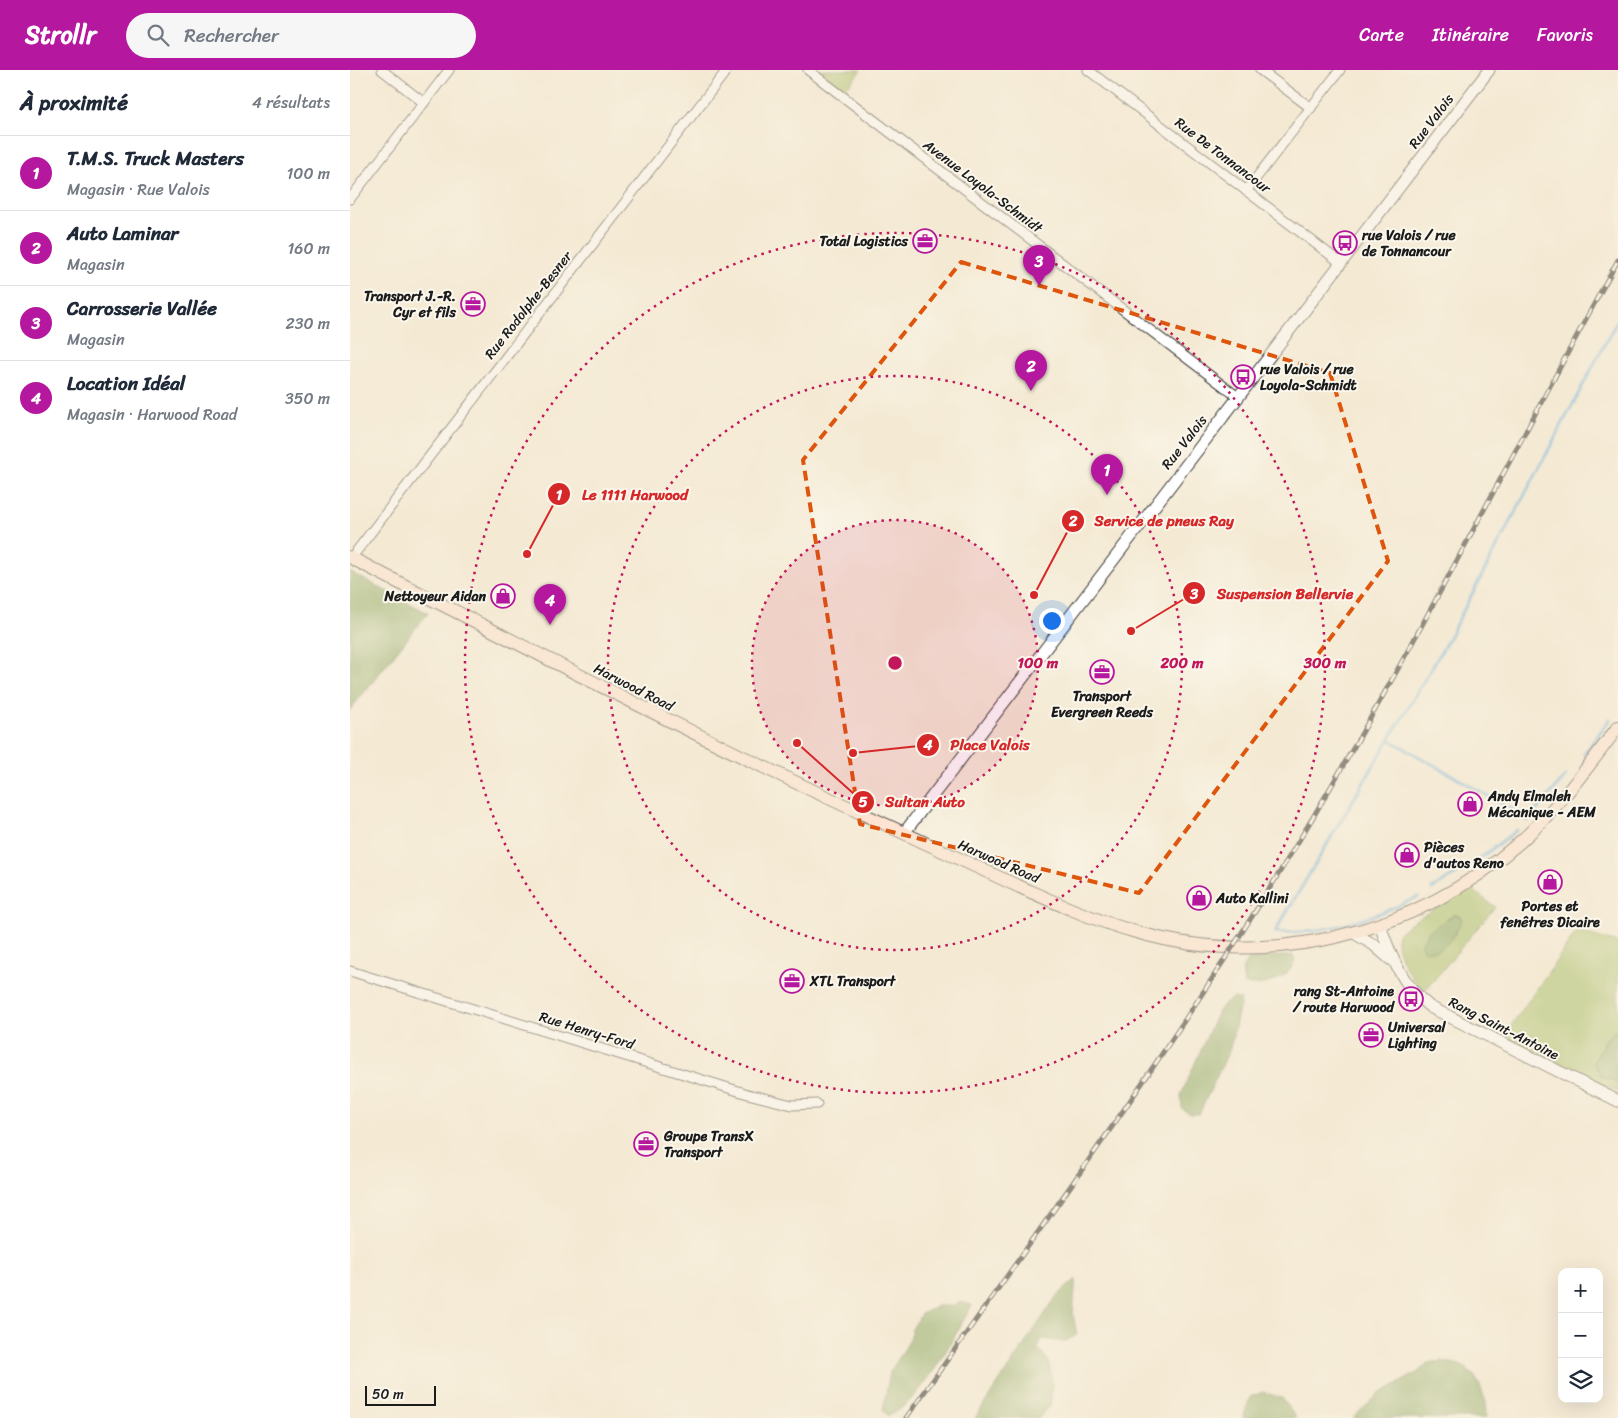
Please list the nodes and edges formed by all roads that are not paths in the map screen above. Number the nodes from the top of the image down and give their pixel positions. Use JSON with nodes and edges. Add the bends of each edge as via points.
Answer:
{"nodes":[{"id":1,"x":382,"y":70,"type":"edge"},
{"id":2,"x":449,"y":70,"type":"edge"},
{"id":3,"x":726,"y":70,"type":"edge"},
{"id":4,"x":808,"y":70,"type":"edge"},
{"id":5,"x":1088,"y":70,"type":"edge"},
{"id":6,"x":1260,"y":70,"type":"edge"},
{"id":7,"x":1340,"y":70,"type":"edge"},
{"id":8,"x":1489,"y":70,"type":"edge"},
{"id":9,"x":424,"y":103,"type":"junction"},
{"id":10,"x":1311,"y":108,"type":"junction"},
{"id":11,"x":350,"y":182,"type":"edge"},
{"id":12,"x":358,"y":188,"type":"junction"},
{"id":13,"x":1246,"y":191,"type":"junction"},
{"id":14,"x":350,"y":199,"type":"edge"},
{"id":15,"x":1341,"y":263,"type":"junction"},
{"id":16,"x":1238,"y":397,"type":"junction"},
{"id":17,"x":351,"y":557,"type":"edge"},
{"id":18,"x":1618,"y":727,"type":"edge"},
{"id":19,"x":904,"y":833,"type":"junction"},
{"id":20,"x":1380,"y":925,"type":"junction"},
{"id":21,"x":1354,"y":933,"type":"junction"},
{"id":22,"x":1393,"y":962,"type":"junction"},
{"id":23,"x":350,"y":971,"type":"edge"},
{"id":24,"x":1618,"y":1101,"type":"edge"},
{"id":25,"x":817,"y":1104,"type":"dead end"}],
"edges":[{"from":1,"to":9,"type":"street"},
{"from":2,"to":9,"type":"street"},
{"from":3,"to":17,"type":"street","name":"Rue Rodolphe-Besner"},
{"from":4,"to":16,"type":"street","name":"Avenue Loyola-Schmidt"},
{"from":5,"to":13,"type":"street","name":"Rue De Tonnancour"},
{"from":6,"to":10,"type":"street"},
{"from":7,"to":10,"type":"street"},
{"from":8,"to":15,"type":"street","name":"Rue Valois"},
{"from":9,"to":12,"type":"street"},
{"from":10,"to":13,"type":"street"},
{"from":11,"to":12,"type":"street"},
{"from":12,"to":14,"type":"street"},
{"from":13,"to":15,"type":"street","name":"Rue De Tonnancour"},
{"from":15,"to":16,"type":"street","name":"Rue Valois"},
{"from":16,"to":19,"type":"street","name":"Rue Valois"},
{"from":17,"to":19,"type":"main road","name":"Harwood Road","via":[[701,737]]},
{"from":18,"to":20,"type":"main road","name":"Harwood Road","via":[[1552,809],[1506,853],[1445,895]]},
{"from":19,"to":21,"type":"main road","name":"Harwood Road","via":[[1070,908],[1121,928],[1164,939],[1205,946],[1249,948],[1310,943]]},
{"from":20,"to":21,"type":"main road","name":"Harwood Road"},
{"from":20,"to":22,"type":"street","name":"Rang Saint-Antoine"},
{"from":21,"to":22,"type":"street","name":"Rang Saint-Antoine"},
{"from":22,"to":24,"type":"street","name":"Rang Saint-Antoine","via":[[1410,988],[1430,1007]]},
{"from":23,"to":25,"type":"street","name":"Rue Henry-Ford","via":[[748,1094],[792,1105]]}]}
